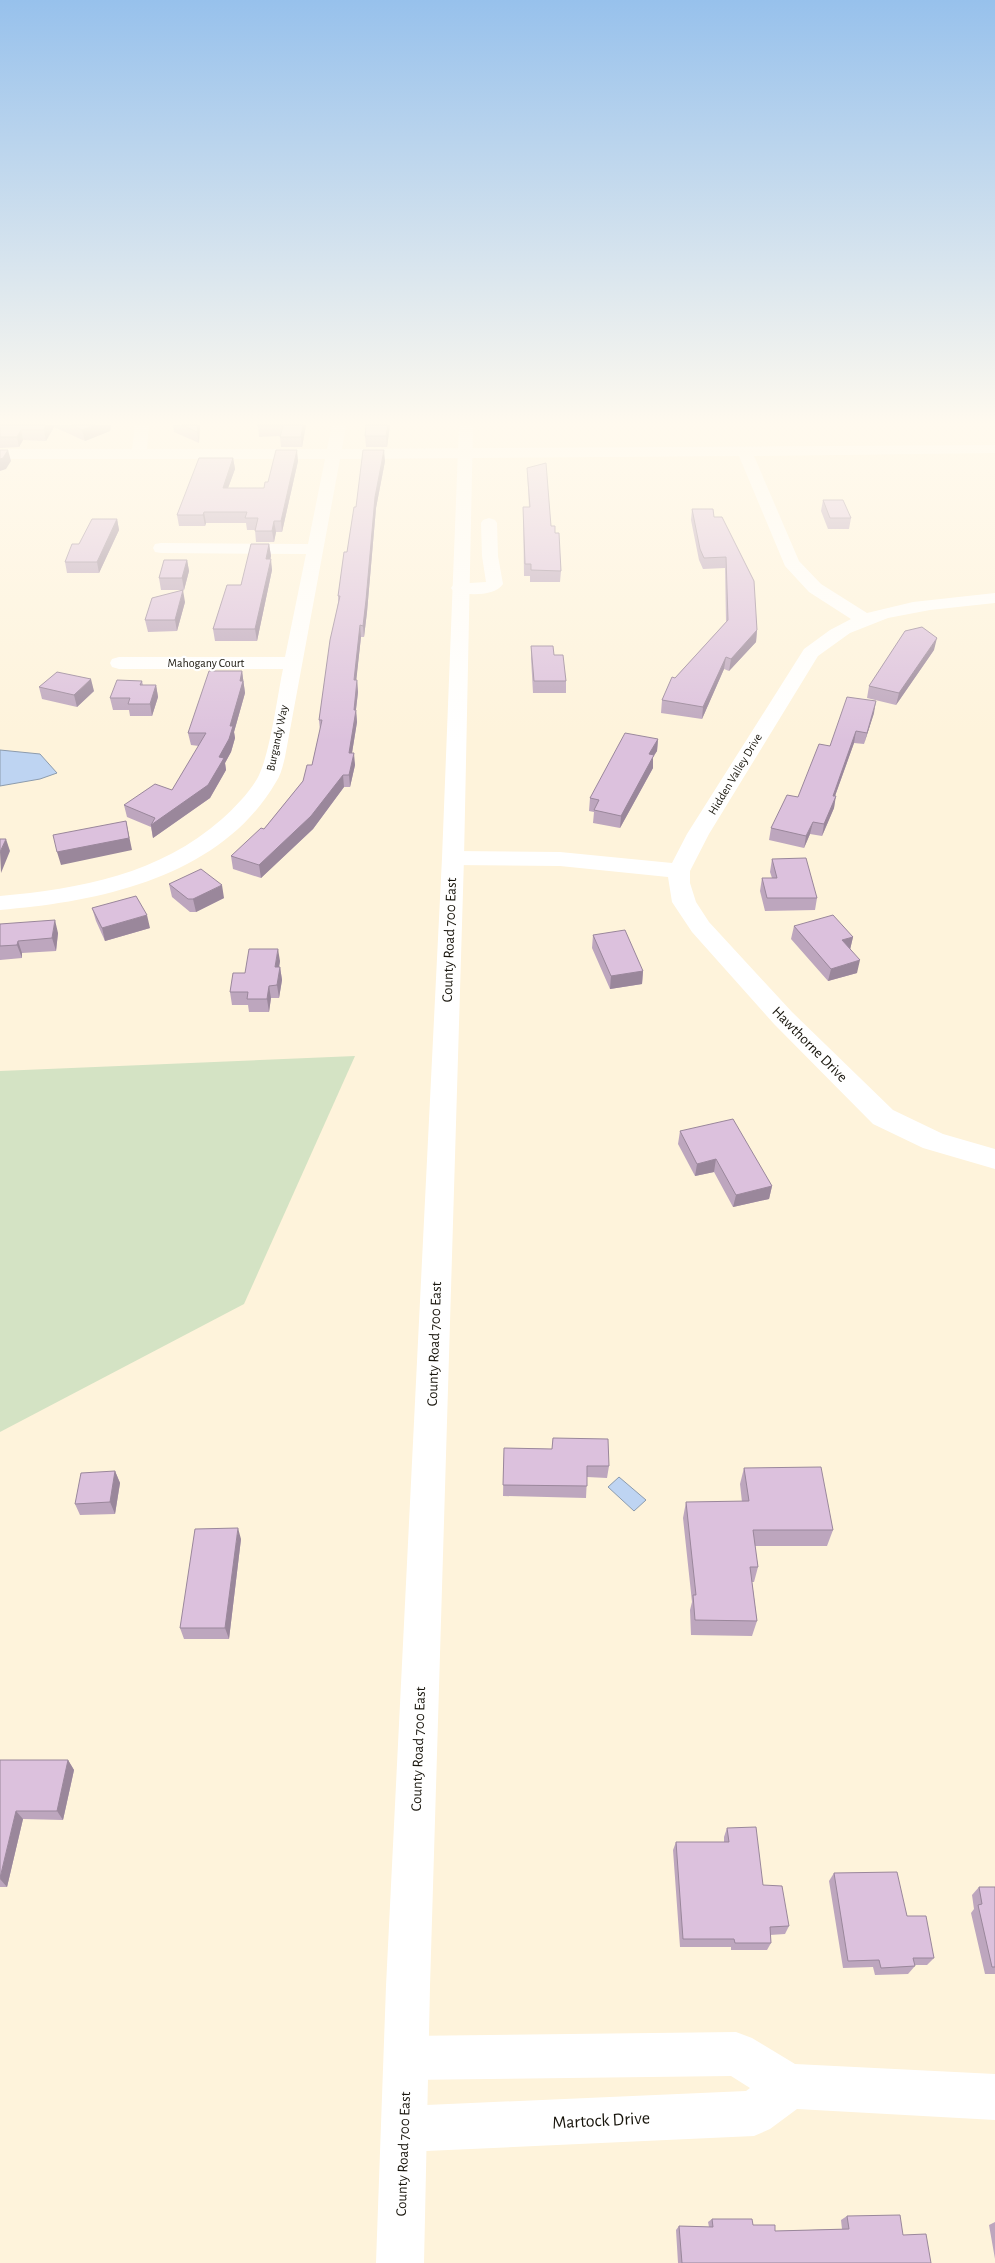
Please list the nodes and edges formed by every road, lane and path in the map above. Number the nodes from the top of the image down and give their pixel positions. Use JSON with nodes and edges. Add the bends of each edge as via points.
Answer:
{"nodes":[{"id":1,"x":318,"y":531,"type":"edge"},
{"id":2,"x":462,"y":531,"type":"edge"},
{"id":3,"x":489,"y":531,"type":"edge"},
{"id":4,"x":778,"y":531,"type":"edge"},
{"id":5,"x":161,"y":548,"type":"dead end"},
{"id":6,"x":314,"y":549,"type":"junction"},
{"id":7,"x":460,"y":588,"type":"junction"},
{"id":8,"x":995,"y":598,"type":"edge"},
{"id":9,"x":865,"y":619,"type":"junction"},
{"id":10,"x":119,"y":663,"type":"dead end"},
{"id":11,"x":292,"y":663,"type":"junction"},
{"id":12,"x":453,"y":858,"type":"junction"},
{"id":13,"x":679,"y":871,"type":"junction"},
{"id":14,"x":0,"y":903,"type":"edge"},
{"id":15,"x":995,"y":1159,"type":"edge"},
{"id":16,"x":406,"y":2058,"type":"junction"},
{"id":17,"x":790,"y":2086,"type":"junction"},
{"id":18,"x":995,"y":2097,"type":"edge"},
{"id":19,"x":404,"y":2129,"type":"junction"},
{"id":20,"x":400,"y":2263,"type":"edge"}],
"edges":[{"from":1,"to":6,"type":"street","name":"Burgandy Way"},
{"from":2,"to":7,"type":"street","name":"County Road 700 East"},
{"from":3,"to":7,"type":"street","via":[[494,584],[488,588]]},
{"from":4,"to":9,"type":"street","via":[[798,573],[820,593]]},
{"from":5,"to":6,"type":"street"},
{"from":6,"to":11,"type":"street","name":"Burgandy Way"},
{"from":7,"to":12,"type":"street","name":"County Road 700 East"},
{"from":8,"to":9,"type":"street","name":"Hidden Valley Drive","via":[[920,606]]},
{"from":9,"to":13,"type":"street","name":"Hidden Valley Drive","via":[[810,653]]},
{"from":10,"to":11,"type":"street","name":"Mahogany Court"},
{"from":11,"to":14,"type":"street","name":"Burgandy Way","via":[[275,757],[267,781],[250,805],[228,827],[180,858],[121,882],[75,894]]},
{"from":12,"to":13,"type":"street","via":[[560,859]]},
{"from":12,"to":16,"type":"street","name":"County Road 700 East"},
{"from":13,"to":15,"type":"street","name":"Hawthorne Drive","via":[[684,902],[700,927],[783,1018],[883,1117],[933,1141]]},
{"from":16,"to":17,"type":"street","via":[[736,2054]]},
{"from":16,"to":19,"type":"street","name":"County Road 700 East"},
{"from":17,"to":18,"type":"street"},
{"from":17,"to":19,"type":"street","name":"Martock Drive","via":[[754,2113]]},
{"from":19,"to":20,"type":"street","name":"County Road 700 East"}]}
